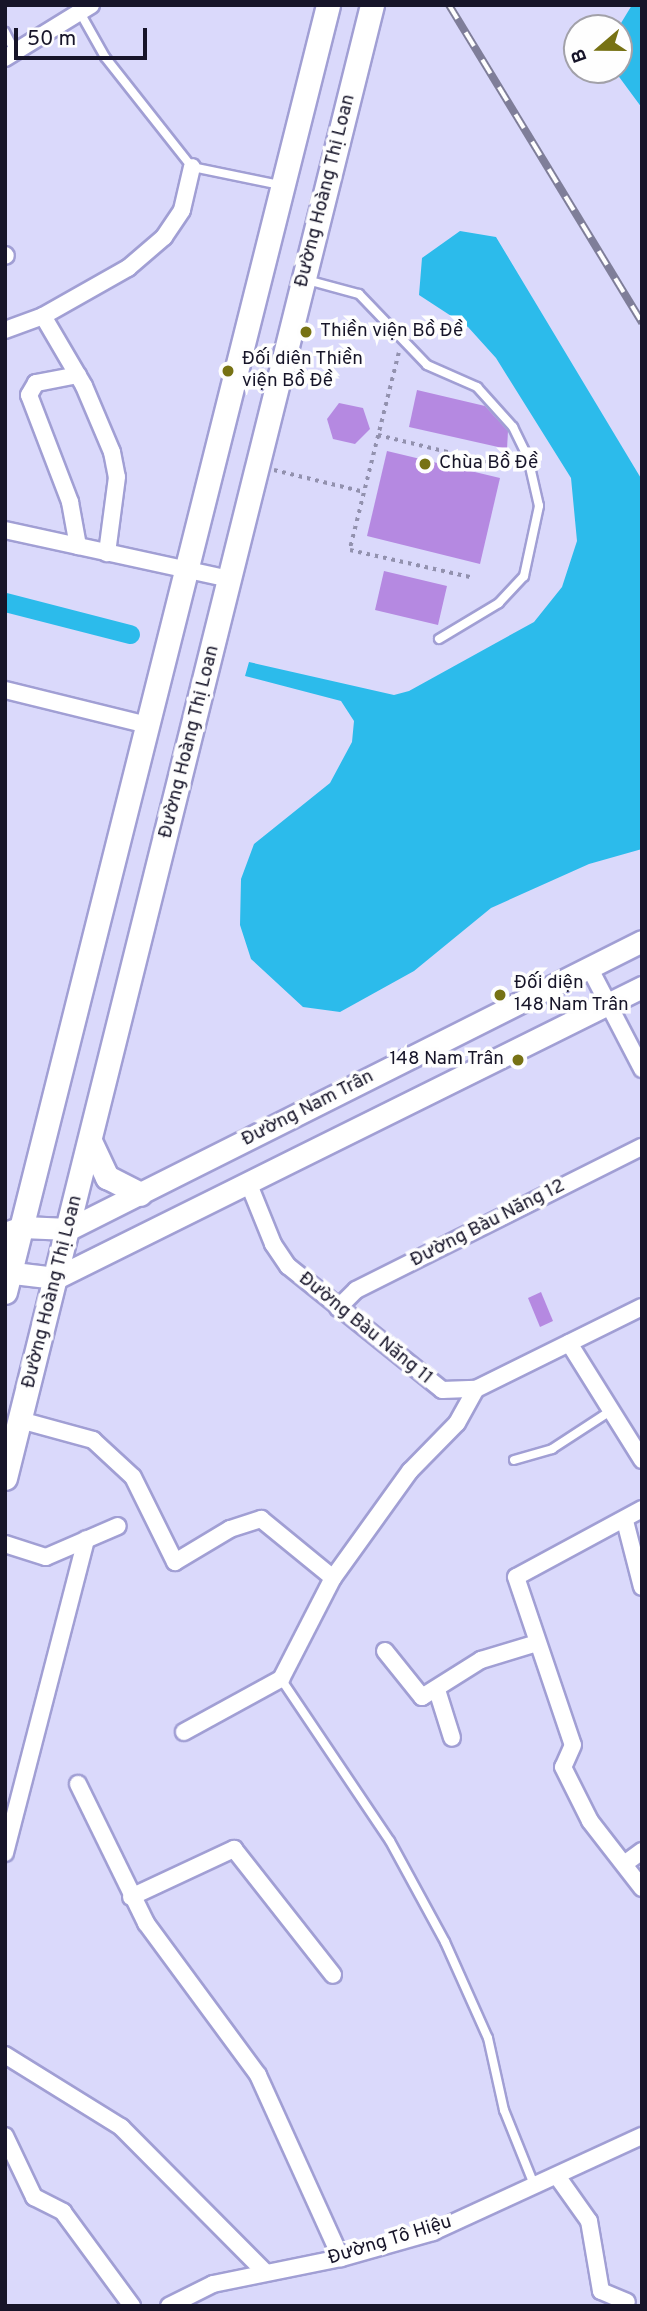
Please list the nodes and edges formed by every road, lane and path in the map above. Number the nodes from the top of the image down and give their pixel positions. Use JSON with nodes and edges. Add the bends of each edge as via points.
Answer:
{"nodes":[{"id":1,"x":328,"y":5,"type":"edge"},
{"id":2,"x":372,"y":5,"type":"edge"},
{"id":3,"x":83,"y":8,"type":"edge"},
{"id":4,"x":5,"y":32,"type":"edge"},
{"id":5,"x":10,"y":55,"type":"edge"},
{"id":6,"x":192,"y":167,"type":"junction"},
{"id":7,"x":282,"y":186,"type":"junction"},
{"id":8,"x":304,"y":280,"type":"junction"},
{"id":9,"x":43,"y":316,"type":"junction"},
{"id":10,"x":5,"y":330,"type":"edge"},
{"id":11,"x":402,"y":338,"type":"junction"},
{"id":12,"x":78,"y":374,"type":"junction"},
{"id":13,"x":378,"y":435,"type":"junction"},
{"id":14,"x":501,"y":464,"type":"dead end"},
{"id":15,"x":258,"y":466,"type":"junction"},
{"id":16,"x":364,"y":492,"type":"junction"},
{"id":17,"x":5,"y":530,"type":"edge"},
{"id":18,"x":78,"y":546,"type":"junction"},
{"id":19,"x":107,"y":552,"type":"junction"},
{"id":20,"x":186,"y":570,"type":"junction"},
{"id":21,"x":470,"y":578,"type":"dead end"},
{"id":22,"x":230,"y":579,"type":"junction"},
{"id":23,"x":439,"y":639,"type":"dead end"},
{"id":24,"x":5,"y":690,"type":"edge"},
{"id":25,"x":148,"y":725,"type":"junction"},
{"id":26,"x":642,"y":941,"type":"edge"},
{"id":27,"x":589,"y":967,"type":"junction"},
{"id":28,"x":642,"y":987,"type":"edge"},
{"id":29,"x":608,"y":1004,"type":"junction"},
{"id":30,"x":642,"y":1069,"type":"edge"},
{"id":31,"x":91,"y":1143,"type":"junction"},
{"id":32,"x":642,"y":1147,"type":"edge"},
{"id":33,"x":248,"y":1182,"type":"junction"},
{"id":34,"x":140,"y":1194,"type":"junction"},
{"id":35,"x":69,"y":1229,"type":"junction"},
{"id":36,"x":13,"y":1230,"type":"edge"},
{"id":37,"x":56,"y":1278,"type":"junction"},
{"id":38,"x":7,"y":1280,"type":"edge"},
{"id":39,"x":642,"y":1307,"type":"edge"},
{"id":40,"x":338,"y":1308,"type":"junction"},
{"id":41,"x":569,"y":1343,"type":"junction"},
{"id":42,"x":475,"y":1389,"type":"junction"},
{"id":43,"x":609,"y":1412,"type":"junction"},
{"id":44,"x":20,"y":1420,"type":"junction"},
{"id":45,"x":514,"y":1460,"type":"dead end"},
{"id":46,"x":642,"y":1460,"type":"edge"},
{"id":47,"x":5,"y":1478,"type":"edge"},
{"id":48,"x":642,"y":1509,"type":"edge"},
{"id":49,"x":625,"y":1521,"type":"junction"},
{"id":50,"x":118,"y":1526,"type":"dead end"},
{"id":51,"x":86,"y":1539,"type":"junction"},
{"id":52,"x":5,"y":1544,"type":"edge"},
{"id":53,"x":333,"y":1578,"type":"junction"},
{"id":54,"x":642,"y":1587,"type":"edge"},
{"id":55,"x":537,"y":1643,"type":"junction"},
{"id":56,"x":385,"y":1651,"type":"dead end"},
{"id":57,"x":281,"y":1679,"type":"junction"},
{"id":58,"x":437,"y":1690,"type":"junction"},
{"id":59,"x":184,"y":1732,"type":"dead end"},
{"id":60,"x":452,"y":1738,"type":"dead end"},
{"id":61,"x":78,"y":1784,"type":"dead end"},
{"id":62,"x":642,"y":1851,"type":"edge"},
{"id":63,"x":5,"y":1853,"type":"edge"},
{"id":64,"x":627,"y":1862,"type":"junction"},
{"id":65,"x":642,"y":1888,"type":"edge"},
{"id":66,"x":131,"y":1897,"type":"junction"},
{"id":67,"x":333,"y":1975,"type":"dead end"},
{"id":68,"x":5,"y":2055,"type":"edge"},
{"id":69,"x":5,"y":2136,"type":"edge"},
{"id":70,"x":642,"y":2136,"type":"edge"},
{"id":71,"x":557,"y":2176,"type":"junction"},
{"id":72,"x":535,"y":2187,"type":"junction"},
{"id":73,"x":341,"y":2258,"type":"junction"},
{"id":74,"x":265,"y":2272,"type":"junction"},
{"id":75,"x":188,"y":2302,"type":"edge"},
{"id":76,"x":631,"y":2304,"type":"edge"},
{"id":77,"x":132,"y":2306,"type":"edge"},
{"id":78,"x":169,"y":2306,"type":"edge"}],
"edges":[{"from":1,"to":7,"type":"main road"},
{"from":2,"to":8,"type":"main road","name":"Đường Hoàng Thị Loan"},
{"from":3,"to":5,"type":"street"},
{"from":3,"to":6,"type":"lane","via":[[105,57]]},
{"from":4,"to":5,"type":"lane"},
{"from":6,"to":7,"type":"lane"},
{"from":6,"to":9,"type":"street","via":[[183,210],[164,237],[128,268]]},
{"from":7,"to":20,"type":"main road"},
{"from":8,"to":11,"type":"lane","via":[[359,294]]},
{"from":8,"to":15,"type":"main road","name":"Đường Hoàng Thị Loan"},
{"from":9,"to":10,"type":"street"},
{"from":9,"to":12,"type":"street"},
{"from":11,"to":13,"type":"path"},
{"from":11,"to":23,"type":"lane","via":[[444,376],[477,387],[504,415],[528,458],[538,497],[537,532],[520,582],[485,613]]},
{"from":12,"to":18,"type":"street","via":[[36,383],[29,395],[70,502]]},
{"from":12,"to":19,"type":"street","via":[[115,465]]},
{"from":13,"to":14,"type":"path"},
{"from":13,"to":16,"type":"path"},
{"from":15,"to":16,"type":"path"},
{"from":15,"to":22,"type":"main road","name":"Đường Hoàng Thị Loan"},
{"from":16,"to":21,"type":"path","via":[[349,550]]},
{"from":17,"to":18,"type":"street"},
{"from":18,"to":19,"type":"street"},
{"from":19,"to":20,"type":"street"},
{"from":20,"to":22,"type":"street"},
{"from":20,"to":25,"type":"main road"},
{"from":22,"to":31,"type":"main road","name":"Đường Hoàng Thị Loan"},
{"from":24,"to":25,"type":"street"},
{"from":25,"to":36,"type":"main road"},
{"from":26,"to":27,"type":"street","name":"Đường Nam Trân"},
{"from":27,"to":29,"type":"street"},
{"from":27,"to":34,"type":"street","name":"Đường Nam Trân"},
{"from":28,"to":29,"type":"street","name":"Đường Nam Trân"},
{"from":29,"to":30,"type":"street"},
{"from":29,"to":33,"type":"street","name":"Đường Nam Trân"},
{"from":31,"to":34,"type":"main road","via":[[107,1177]]},
{"from":31,"to":35,"type":"main road","name":"Đường Hoàng Thị Loan"},
{"from":32,"to":40,"type":"street","name":"Đường Bàu Năng 12","via":[[356,1290]]},
{"from":33,"to":37,"type":"street","name":"Đường Nam Trân"},
{"from":33,"to":40,"type":"street","name":"Đường Bàu Năng 11","via":[[273,1244],[288,1266]]},
{"from":34,"to":35,"type":"street","name":"Đường Nam Trân"},
{"from":35,"to":36,"type":"street","name":"Đường Nam Trân"},
{"from":35,"to":37,"type":"main road","name":"Đường Hoàng Thị Loan"},
{"from":36,"to":38,"type":"main road"},
{"from":37,"to":38,"type":"street","name":"Đường Nam Trân"},
{"from":37,"to":44,"type":"main road","name":"Đường Hoàng Thị Loan"},
{"from":39,"to":41,"type":"street","name":"Đường Bàu Năng 11"},
{"from":40,"to":42,"type":"street","name":"Đường Bàu Năng 11","via":[[429,1384],[460,1393]]},
{"from":41,"to":42,"type":"street","name":"Đường Bàu Năng 11"},
{"from":41,"to":43,"type":"street"},
{"from":42,"to":53,"type":"street","via":[[457,1423],[411,1471]]},
{"from":43,"to":45,"type":"lane","via":[[552,1449]]},
{"from":43,"to":46,"type":"street"},
{"from":44,"to":47,"type":"main road","name":"Đường Hoàng Thị Loan"},
{"from":44,"to":53,"type":"street","via":[[93,1440],[133,1477],[175,1562],[230,1529],[261,1519]]},
{"from":48,"to":49,"type":"street"},
{"from":49,"to":54,"type":"street"},
{"from":49,"to":55,"type":"street","via":[[516,1577]]},
{"from":50,"to":51,"type":"street"},
{"from":51,"to":52,"type":"street","via":[[46,1557]]},
{"from":51,"to":63,"type":"street"},
{"from":53,"to":57,"type":"street"},
{"from":55,"to":58,"type":"street","via":[[481,1660]]},
{"from":55,"to":64,"type":"street","via":[[573,1745],[563,1767],[590,1821]]},
{"from":56,"to":58,"type":"street","via":[[422,1697]]},
{"from":57,"to":59,"type":"street"},
{"from":57,"to":72,"type":"lane","via":[[390,1841],[445,1942],[488,2038],[504,2110]]},
{"from":58,"to":60,"type":"street"},
{"from":61,"to":66,"type":"street"},
{"from":62,"to":64,"type":"street"},
{"from":64,"to":65,"type":"street"},
{"from":66,"to":67,"type":"street","via":[[234,1849]]},
{"from":66,"to":73,"type":"street","via":[[165,1952],[258,2075]]},
{"from":68,"to":74,"type":"street","via":[[121,2127]]},
{"from":69,"to":77,"type":"street","via":[[34,2197],[63,2212]]},
{"from":70,"to":71,"type":"street","name":"Đường Tô Hiệu"},
{"from":71,"to":72,"type":"street","name":"Đường Tô Hiệu"},
{"from":71,"to":76,"type":"street","via":[[589,2221],[601,2291]]},
{"from":72,"to":73,"type":"street","name":"Đường Tô Hiệu","via":[[433,2232]]},
{"from":73,"to":74,"type":"street","name":"Đường Tô Hiệu"},
{"from":74,"to":75,"type":"street","name":"Đường Tô Hiệu","via":[[213,2284]]},
{"from":75,"to":78,"type":"street","name":"Đường Tô Hiệu"}]}
